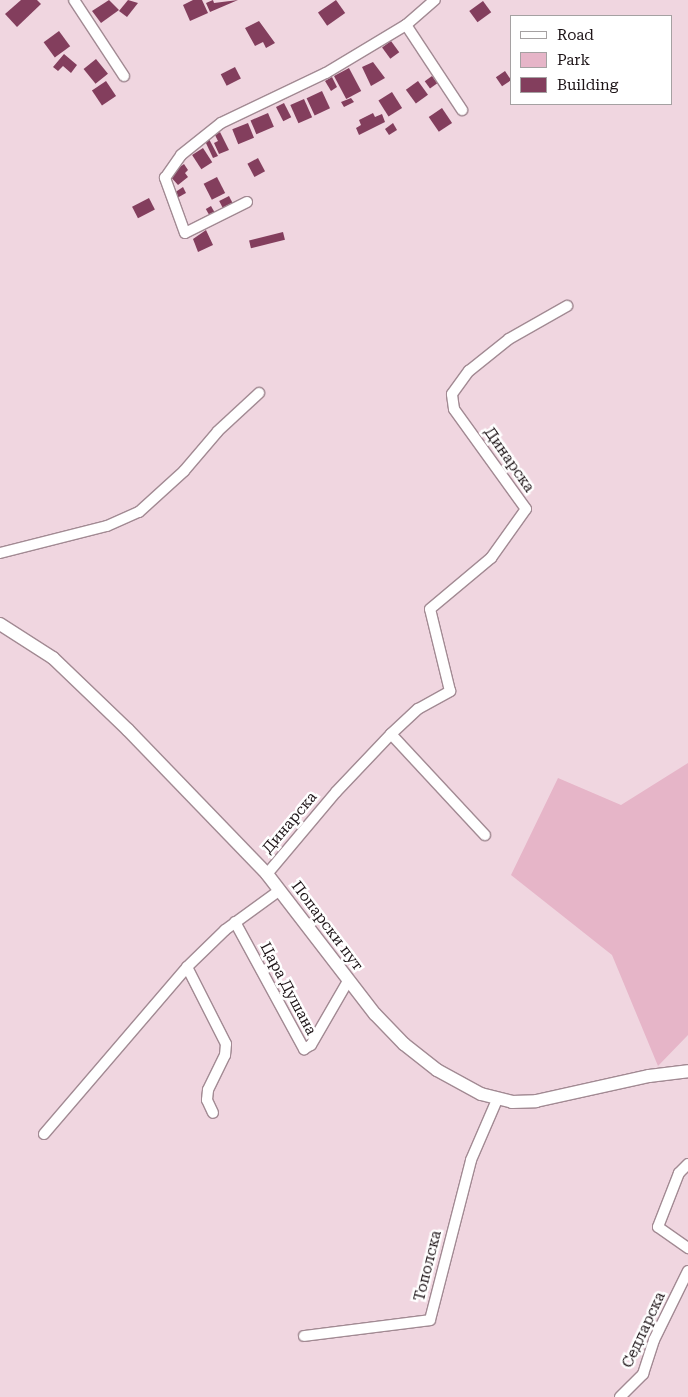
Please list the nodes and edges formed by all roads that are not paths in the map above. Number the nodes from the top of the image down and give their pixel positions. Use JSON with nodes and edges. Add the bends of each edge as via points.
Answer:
{"nodes":[{"id":1,"x":74,"y":0,"type":"edge"},
{"id":2,"x":435,"y":0,"type":"edge"},
{"id":3,"x":406,"y":25,"type":"junction"},
{"id":4,"x":124,"y":76,"type":"dead end"},
{"id":5,"x":462,"y":110,"type":"dead end"},
{"id":6,"x":247,"y":202,"type":"dead end"},
{"id":7,"x":567,"y":306,"type":"dead end"},
{"id":8,"x":259,"y":393,"type":"dead end"},
{"id":9,"x":0,"y":553,"type":"edge"},
{"id":10,"x":0,"y":624,"type":"edge"},
{"id":11,"x":391,"y":734,"type":"junction"},
{"id":12,"x":486,"y":835,"type":"dead end"},
{"id":13,"x":267,"y":874,"type":"junction"},
{"id":14,"x":280,"y":890,"type":"junction"},
{"id":15,"x":235,"y":922,"type":"junction"},
{"id":16,"x":187,"y":967,"type":"junction"},
{"id":17,"x":348,"y":981,"type":"junction"},
{"id":18,"x":688,"y":1071,"type":"edge"},
{"id":19,"x":497,"y":1100,"type":"junction"},
{"id":20,"x":213,"y":1113,"type":"dead end"},
{"id":21,"x":44,"y":1134,"type":"dead end"},
{"id":22,"x":688,"y":1164,"type":"edge"},
{"id":23,"x":688,"y":1248,"type":"edge"},
{"id":24,"x":688,"y":1271,"type":"edge"},
{"id":25,"x":304,"y":1336,"type":"dead end"},
{"id":26,"x":620,"y":1397,"type":"edge"}],
"edges":[{"from":1,"to":4,"type":"street"},
{"from":2,"to":3,"type":"street"},
{"from":3,"to":5,"type":"street"},
{"from":3,"to":6,"type":"street","via":[[298,89],[221,124],[181,155],[166,174],[165,183],[185,233]]},
{"from":7,"to":11,"type":"street","name":"Динарска","via":[[509,339],[468,371],[452,394],[454,409],[526,510],[491,558],[430,609],[450,691],[418,709]]},
{"from":8,"to":9,"type":"street","via":[[218,431],[184,471],[139,512],[107,526]]},
{"from":10,"to":13,"type":"street","name":"Попарски пут","via":[[28,639],[68,672]]},
{"from":11,"to":12,"type":"street"},
{"from":11,"to":13,"type":"street","name":"Динарска","via":[[336,792]]},
{"from":13,"to":14,"type":"street","name":"Попарски пут"},
{"from":14,"to":15,"type":"street"},
{"from":14,"to":17,"type":"street","name":"Попарски пут"},
{"from":15,"to":16,"type":"street"},
{"from":15,"to":17,"type":"street","name":"Цара Душана","via":[[304,1049],[311,1045]]},
{"from":16,"to":20,"type":"street","via":[[226,1044],[227,1050],[208,1090],[207,1100]]},
{"from":16,"to":21,"type":"street"},
{"from":17,"to":19,"type":"street","name":"Попарски пут","via":[[389,1029],[420,1058],[466,1087]]},
{"from":18,"to":19,"type":"street","name":"Попарски пут","via":[[649,1076],[536,1101]]},
{"from":19,"to":25,"type":"street","name":"Тополска","via":[[471,1160],[430,1320]]},
{"from":22,"to":23,"type":"street","via":[[679,1173],[658,1227]]},
{"from":24,"to":26,"type":"street","name":"Седларска","via":[[654,1340],[643,1374]]}]}
